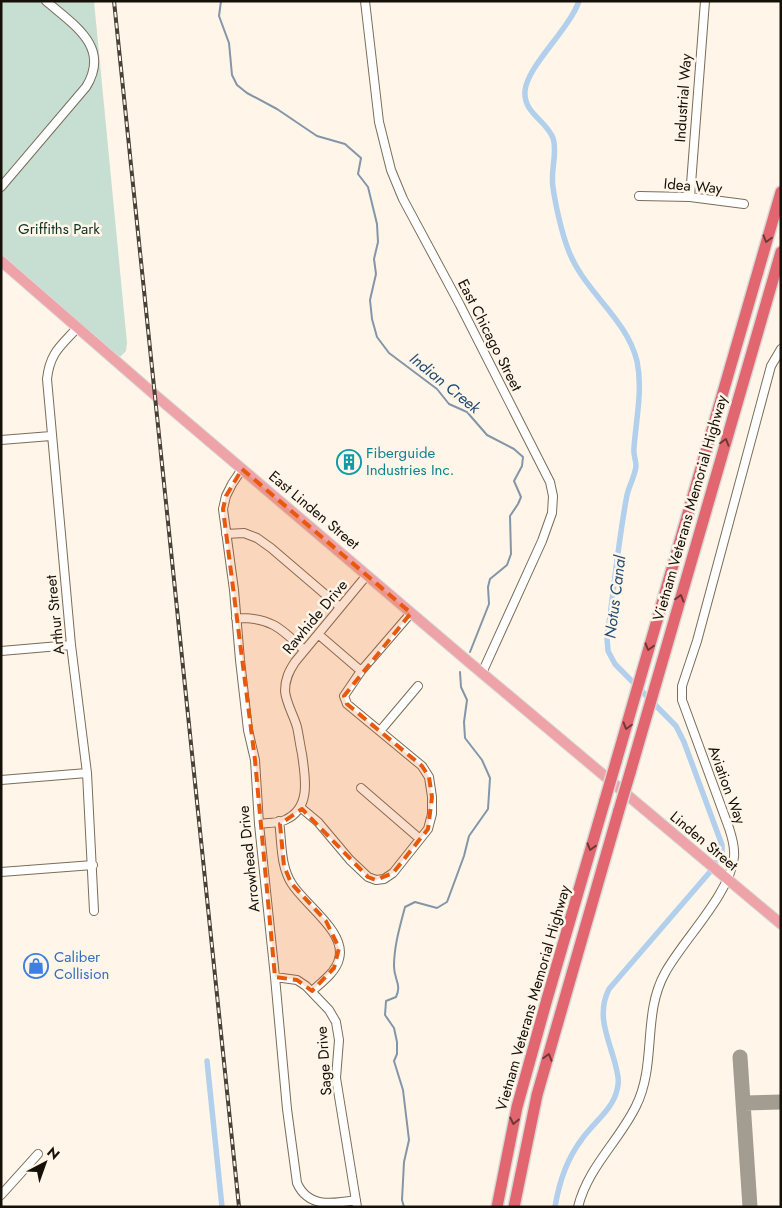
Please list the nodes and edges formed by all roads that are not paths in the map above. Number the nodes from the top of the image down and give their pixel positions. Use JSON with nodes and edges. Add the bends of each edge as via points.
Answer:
{"nodes":[{"id":1,"x":46,"y":1,"type":"edge"},
{"id":2,"x":365,"y":1,"type":"edge"},
{"id":3,"x":705,"y":1,"type":"edge"},
{"id":4,"x":1,"y":187,"type":"edge"},
{"id":5,"x":781,"y":192,"type":"edge"},
{"id":6,"x":639,"y":196,"type":"dead end"},
{"id":7,"x":690,"y":198,"type":"junction"},
{"id":8,"x":744,"y":204,"type":"dead end"},
{"id":9,"x":781,"y":252,"type":"edge"},
{"id":10,"x":1,"y":261,"type":"edge"},
{"id":11,"x":78,"y":327,"type":"junction"},
{"id":12,"x":781,"y":349,"type":"edge"},
{"id":13,"x":51,"y":436,"type":"junction"},
{"id":14,"x":1,"y":440,"type":"edge"},
{"id":15,"x":242,"y":469,"type":"junction"},
{"id":16,"x":226,"y":534,"type":"junction"},
{"id":17,"x":367,"y":575,"type":"junction"},
{"id":18,"x":340,"y":608,"type":"junction"},
{"id":19,"x":412,"y":613,"type":"junction"},
{"id":20,"x":236,"y":618,"type":"junction"},
{"id":21,"x":318,"y":634,"type":"junction"},
{"id":22,"x":72,"y":645,"type":"junction"},
{"id":23,"x":304,"y":650,"type":"junction"},
{"id":24,"x":1,"y":651,"type":"edge"},
{"id":25,"x":360,"y":671,"type":"junction"},
{"id":26,"x":482,"y":673,"type":"junction"},
{"id":27,"x":418,"y":686,"type":"dead end"},
{"id":28,"x":380,"y":731,"type":"junction"},
{"id":29,"x":87,"y":772,"type":"junction"},
{"id":30,"x":1,"y":780,"type":"edge"},
{"id":31,"x":608,"y":780,"type":"joint"},
{"id":32,"x":361,"y":788,"type":"dead end"},
{"id":33,"x":300,"y":807,"type":"junction"},
{"id":34,"x":280,"y":821,"type":"junction"},
{"id":35,"x":259,"y":824,"type":"junction"},
{"id":36,"x":420,"y":839,"type":"junction"},
{"id":37,"x":93,"y":865,"type":"junction"},
{"id":38,"x":1,"y":872,"type":"edge"},
{"id":39,"x":727,"y":880,"type":"junction"},
{"id":40,"x":94,"y":912,"type":"dead end"},
{"id":41,"x":781,"y":924,"type":"edge"},
{"id":42,"x":275,"y":977,"type":"junction"},
{"id":43,"x":312,"y":991,"type":"junction"},
{"id":44,"x":38,"y":1154,"type":"dead end"},
{"id":45,"x":1,"y":1195,"type":"edge"},
{"id":46,"x":356,"y":1203,"type":"edge"},
{"id":47,"x":497,"y":1207,"type":"edge"},
{"id":48,"x":514,"y":1207,"type":"edge"},
{"id":49,"x":578,"y":1207,"type":"edge"}],
"edges":[{"from":1,"to":4,"type":"street","via":[[85,35],[92,46],[92,78]]},
{"from":2,"to":26,"type":"street","name":"East Chicago Street","via":[[379,122],[391,170],[403,200],[550,482],[553,496],[552,513],[542,541]]},
{"from":3,"to":7,"type":"street","name":"Industrial Way"},
{"from":5,"to":47,"type":"highway","name":"Vietnam Veterans Memorial Highway","one_way":true,"bridge":true,"via":[[547,999],[517,1107]]},
{"from":6,"to":7,"type":"street","name":"Idea Way"},
{"from":7,"to":8,"type":"street","name":"Idea Way"},
{"from":48,"to":9,"type":"highway","name":"Vietnam Veterans Memorial Highway","one_way":true,"bridge":true,"via":[[537,1095]]},
{"from":10,"to":11,"type":"main road","name":"East Linden Street"},
{"from":11,"to":13,"type":"street","name":"Arthur Street","via":[[49,363]]},
{"from":11,"to":15,"type":"main road","name":"East Linden Street"},
{"from":12,"to":39,"type":"street","name":"Aviation Way","via":[[771,366],[698,640],[682,686],[682,700],[688,719],[732,838],[734,858]]},
{"from":13,"to":14,"type":"street"},
{"from":13,"to":22,"type":"street","name":"Arthur Street"},
{"from":15,"to":16,"type":"street","name":"Arrowhead Drive","via":[[226,496],[223,509]]},
{"from":15,"to":17,"type":"main road","name":"East Linden Street"},
{"from":16,"to":18,"type":"street","via":[[244,533],[257,538]]},
{"from":16,"to":20,"type":"street","name":"Arrowhead Drive"},
{"from":17,"to":18,"type":"street","name":"Rawhide Drive"},
{"from":17,"to":19,"type":"main road","name":"East Linden Street"},
{"from":18,"to":21,"type":"street","name":"Rawhide Drive"},
{"from":19,"to":25,"type":"street"},
{"from":19,"to":26,"type":"main road","name":"East Linden Street"},
{"from":20,"to":23,"type":"street","via":[[253,617],[267,621]]},
{"from":20,"to":35,"type":"street","name":"Arrowhead Drive","via":[[248,730],[255,760]]},
{"from":21,"to":23,"type":"street","name":"Rawhide Drive"},
{"from":21,"to":25,"type":"street"},
{"from":22,"to":24,"type":"street"},
{"from":22,"to":29,"type":"street","name":"Arthur Street"},
{"from":23,"to":33,"type":"street","name":"Rawhide Drive","via":[[288,672],[285,693],[297,728],[306,778],[306,791]]},
{"from":25,"to":28,"type":"street","via":[[344,696],[347,704]]},
{"from":26,"to":31,"type":"main road","name":"East Linden Street"},
{"from":27,"to":28,"type":"street"},
{"from":28,"to":36,"type":"street","via":[[422,766],[429,777],[432,814],[428,829]]},
{"from":29,"to":30,"type":"street"},
{"from":29,"to":37,"type":"street","name":"Arthur Street"},
{"from":31,"to":39,"type":"main road","name":"Linden Street"},
{"from":32,"to":36,"type":"street"},
{"from":33,"to":34,"type":"street"},
{"from":33,"to":36,"type":"street","via":[[318,822],[350,860],[376,880],[393,873]]},
{"from":34,"to":35,"type":"street"},
{"from":34,"to":43,"type":"street","via":[[284,866],[291,883],[326,921],[339,948],[339,960],[334,968]]},
{"from":35,"to":42,"type":"street","name":"Arrowhead Drive"},
{"from":37,"to":38,"type":"street"},
{"from":37,"to":40,"type":"street","name":"Arthur Street"},
{"from":39,"to":41,"type":"main road","name":"Linden Street"},
{"from":39,"to":49,"type":"street","name":"Aviation Way","via":[[664,974],[657,990],[642,1093],[626,1125],[587,1182]]},
{"from":42,"to":43,"type":"street","name":"Sage Drive","via":[[297,980]]},
{"from":42,"to":46,"type":"street","name":"Arrowhead Drive","via":[[297,1183],[306,1197],[319,1204]]},
{"from":43,"to":46,"type":"street","name":"Sage Drive","via":[[336,1022],[339,1040],[336,1078]]},
{"from":44,"to":45,"type":"street"}]}
